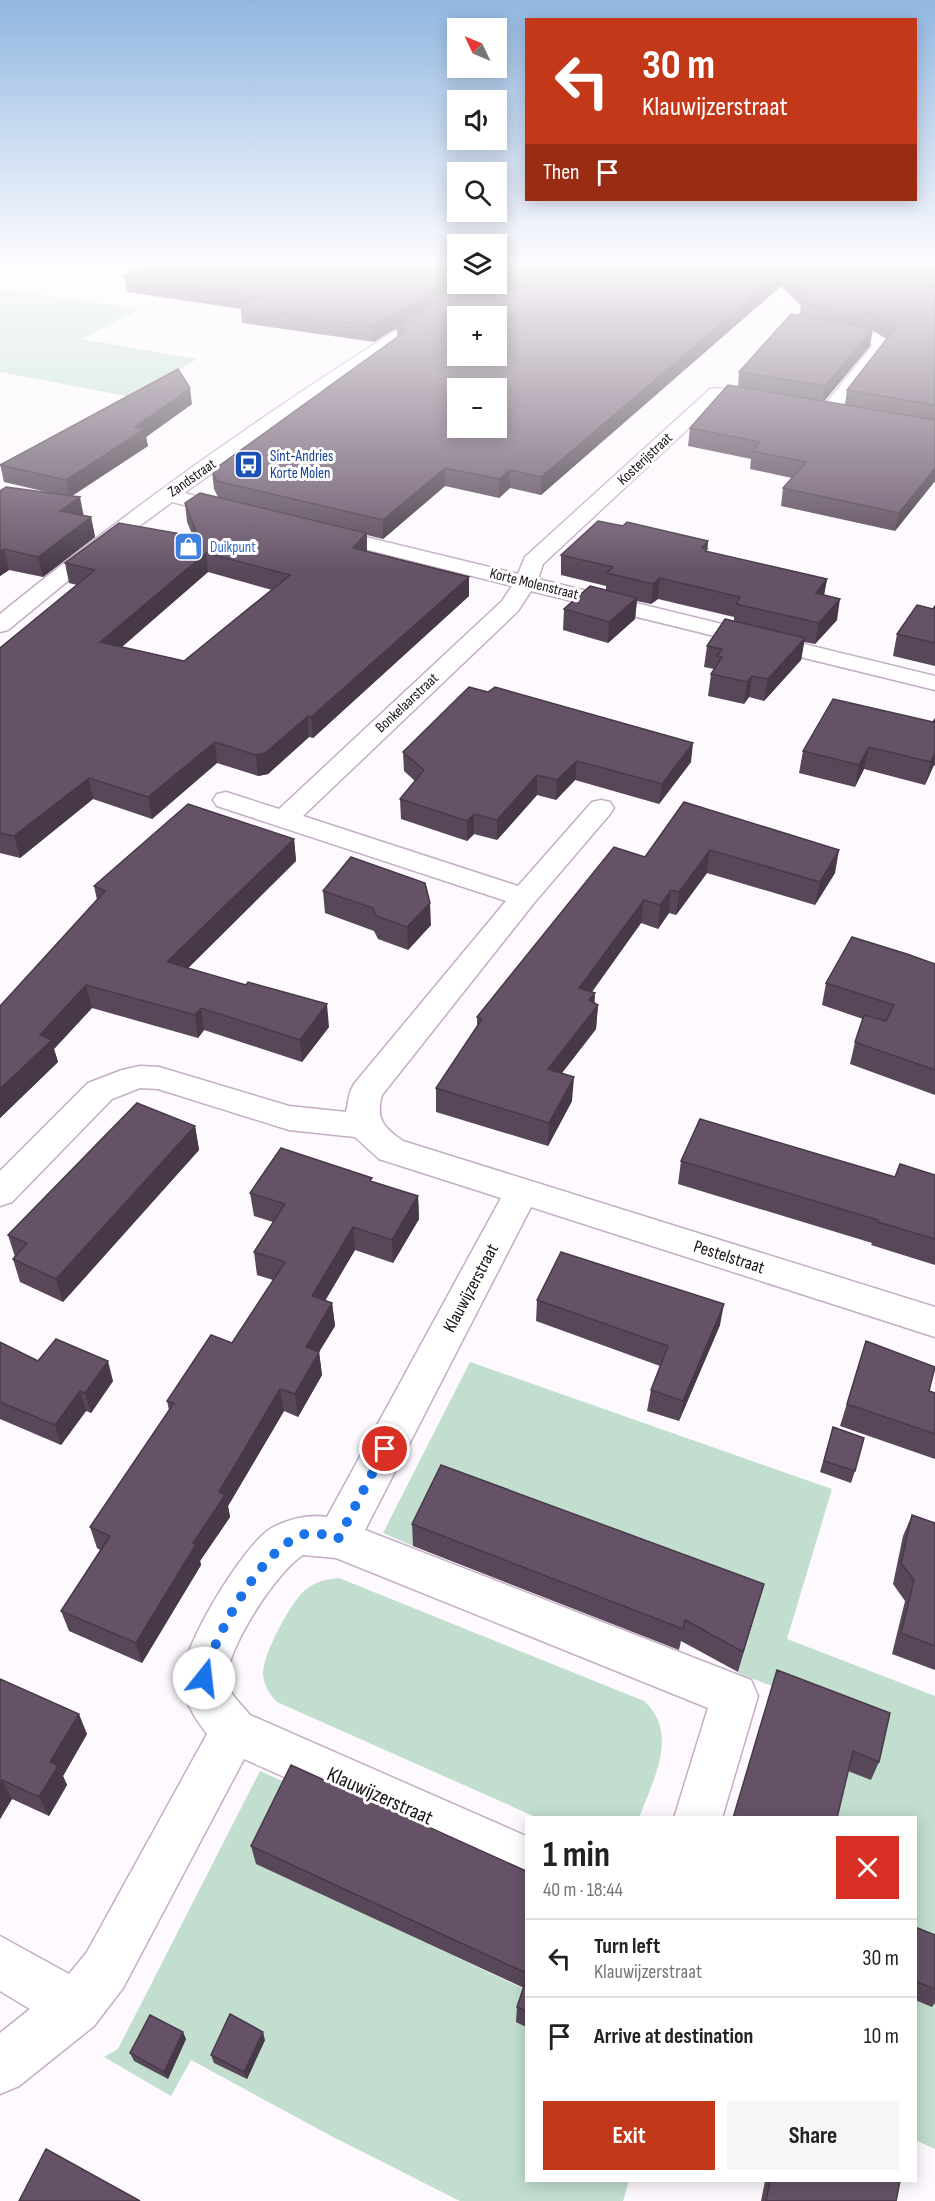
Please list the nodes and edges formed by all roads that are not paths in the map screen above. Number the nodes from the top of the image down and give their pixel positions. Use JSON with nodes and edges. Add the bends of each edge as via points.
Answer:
{"nodes":[{"id":1,"x":350,"y":367,"type":"edge"},
{"id":2,"x":865,"y":367,"type":"edge"},
{"id":3,"x":783,"y":404,"type":"edge"},
{"id":4,"x":806,"y":408,"type":"edge"},
{"id":5,"x":828,"y":412,"type":"junction"},
{"id":6,"x":849,"y":416,"type":"edge"},
{"id":7,"x":168,"y":495,"type":"junction"},
{"id":8,"x":249,"y":514,"type":"edge"},
{"id":9,"x":306,"y":528,"type":"edge"},
{"id":10,"x":526,"y":582,"type":"junction"},
{"id":11,"x":0,"y":625,"type":"edge"},
{"id":12,"x":935,"y":683,"type":"edge"},
{"id":13,"x":226,"y":800,"type":"dead end"},
{"id":14,"x":601,"y":808,"type":"dead end"},
{"id":15,"x":284,"y":819,"type":"junction"},
{"id":16,"x":524,"y":897,"type":"junction"},
{"id":17,"x":364,"y":1126,"type":"junction"},
{"id":18,"x":522,"y":1191,"type":"junction"},
{"id":19,"x":0,"y":1193,"type":"edge"},
{"id":20,"x":935,"y":1322,"type":"edge"},
{"id":21,"x":338,"y":1539,"type":"junction"},
{"id":22,"x":234,"y":1731,"type":"junction"},
{"id":23,"x":699,"y":1816,"type":"edge"},
{"id":24,"x":525,"y":1862,"type":"edge"},
{"id":25,"x":0,"y":1962,"type":"edge"},
{"id":26,"x":75,"y":2007,"type":"junction"},
{"id":27,"x":0,"y":2067,"type":"edge"}],
"edges":[{"from":1,"to":7,"type":"street","name":"Zandstraat"},
{"from":2,"to":5,"type":"street"},
{"from":3,"to":10,"type":"street","name":"Kosterijstraat","via":[[716,393],[533,562]]},
{"from":4,"to":5,"type":"street"},
{"from":5,"to":6,"type":"street"},
{"from":7,"to":8,"type":"street"},
{"from":7,"to":11,"type":"street","name":"Zandstraat","via":[[77,561]]},
{"from":9,"to":10,"type":"street","name":"Korte Molenstraat"},
{"from":10,"to":12,"type":"street","name":"Korte Molenstraat"},
{"from":10,"to":15,"type":"street","name":"Bonkelaarstraat","via":[[510,606]]},
{"from":13,"to":15,"type":"street"},
{"from":14,"to":16,"type":"street"},
{"from":15,"to":16,"type":"street"},
{"from":16,"to":17,"type":"street","via":[[366,1092],[361,1107]]},
{"from":17,"to":18,"type":"street","via":[[391,1150]]},
{"from":17,"to":19,"type":"street","via":[[289,1118],[159,1078],[140,1077],[100,1091]]},
{"from":18,"to":20,"type":"street","name":"Pestelstraat"},
{"from":18,"to":21,"type":"street","name":"Klauwijzerstraat"},
{"from":21,"to":22,"type":"street","name":"Klauwijzerstraat","via":[[311,1533],[283,1544],[253,1579],[210,1654],[204,1678],[210,1702]]},
{"from":21,"to":23,"type":"street","name":"Klauwijzerstraat","via":[[735,1696]]},
{"from":22,"to":24,"type":"street","name":"Klauwijzerstraat"},
{"from":22,"to":26,"type":"street","via":[[105,1970]]},
{"from":25,"to":26,"type":"street"},
{"from":26,"to":27,"type":"street"}]}
